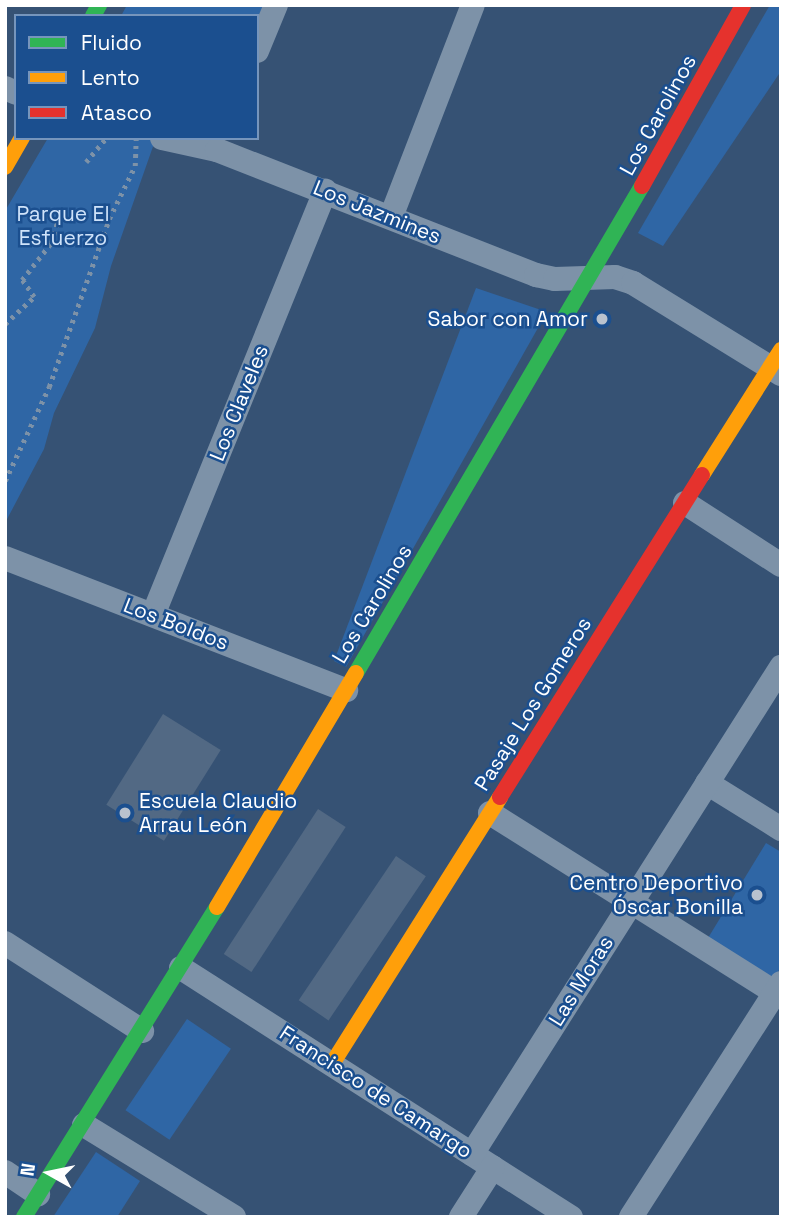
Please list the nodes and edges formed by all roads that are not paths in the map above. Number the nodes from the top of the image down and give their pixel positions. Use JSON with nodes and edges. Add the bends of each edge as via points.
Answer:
{"nodes":[{"id":1,"x":275,"y":5,"type":"edge"},
{"id":2,"x":473,"y":5,"type":"edge"},
{"id":3,"x":743,"y":5,"type":"edge"},
{"id":4,"x":259,"y":46,"type":"edge"},
{"id":5,"x":21,"y":140,"type":"edge"},
{"id":6,"x":181,"y":140,"type":"edge"},
{"id":7,"x":219,"y":144,"type":"edge"},
{"id":8,"x":5,"y":167,"type":"edge"},
{"id":9,"x":325,"y":191,"type":"junction"},
{"id":10,"x":391,"y":217,"type":"junction"},
{"id":11,"x":592,"y":276,"type":"junction"},
{"id":12,"x":777,"y":364,"type":"edge"},
{"id":13,"x":685,"y":503,"type":"junction"},
{"id":14,"x":5,"y":558,"type":"edge"},
{"id":15,"x":781,"y":565,"type":"edge"},
{"id":16,"x":153,"y":615,"type":"junction"},
{"id":17,"x":781,"y":667,"type":"edge"},
{"id":18,"x":346,"y":690,"type":"junction"},
{"id":19,"x":707,"y":783,"type":"junction"},
{"id":20,"x":490,"y":813,"type":"junction"},
{"id":21,"x":781,"y":829,"type":"edge"},
{"id":22,"x":631,"y":902,"type":"junction"},
{"id":23,"x":5,"y":943,"type":"edge"},
{"id":24,"x":181,"y":968,"type":"junction"},
{"id":25,"x":779,"y":991,"type":"edge"},
{"id":26,"x":142,"y":1031,"type":"junction"},
{"id":27,"x":332,"y":1064,"type":"junction"},
{"id":28,"x":84,"y":1125,"type":"junction"},
{"id":29,"x":472,"y":1154,"type":"junction"},
{"id":30,"x":493,"y":1167,"type":"junction"},
{"id":31,"x":5,"y":1172,"type":"edge"},
{"id":32,"x":38,"y":1194,"type":"junction"},
{"id":33,"x":24,"y":1217,"type":"edge"},
{"id":34,"x":234,"y":1217,"type":"edge"},
{"id":35,"x":461,"y":1217,"type":"edge"},
{"id":36,"x":571,"y":1217,"type":"edge"},
{"id":37,"x":631,"y":1217,"type":"edge"}],
"edges":[{"from":1,"to":4,"type":"street"},
{"from":2,"to":10,"type":"street"},
{"from":3,"to":11,"type":"street","name":"Los Carolinos"},
{"from":5,"to":8,"type":"street"},
{"from":6,"to":7,"type":"street","name":"Los Jazmines"},
{"from":7,"to":9,"type":"street","name":"Los Jazmines"},
{"from":9,"to":10,"type":"street","name":"Los Jazmines"},
{"from":9,"to":16,"type":"street","name":"Los Claveles"},
{"from":10,"to":11,"type":"street","name":"Los Jazmines","via":[[536,275],[555,279]]},
{"from":11,"to":12,"type":"street","name":"Los Jazmines","via":[[615,277],[651,292]]},
{"from":11,"to":18,"type":"street","name":"Los Carolinos"},
{"from":12,"to":13,"type":"street","name":"Pasaje Los Gomeros"},
{"from":13,"to":15,"type":"street"},
{"from":13,"to":20,"type":"street","name":"Pasaje Los Gomeros"},
{"from":14,"to":16,"type":"street","name":"Los Boldos"},
{"from":16,"to":18,"type":"street","name":"Los Boldos"},
{"from":17,"to":19,"type":"street","name":"Las Moras"},
{"from":18,"to":24,"type":"street","name":"Los Carolinos"},
{"from":19,"to":21,"type":"street"},
{"from":19,"to":22,"type":"street","name":"Las Moras"},
{"from":20,"to":22,"type":"street"},
{"from":20,"to":27,"type":"street","name":"Pasaje Los Gomeros"},
{"from":22,"to":25,"type":"street"},
{"from":22,"to":29,"type":"street","name":"Las Moras"},
{"from":23,"to":26,"type":"street"},
{"from":24,"to":26,"type":"street","name":"Los Carolinos"},
{"from":24,"to":27,"type":"street","name":"Francisco de Camargo"},
{"from":25,"to":37,"type":"street"},
{"from":26,"to":28,"type":"street","name":"Los Carolinos"},
{"from":27,"to":29,"type":"street","name":"Francisco de Camargo"},
{"from":28,"to":32,"type":"street","name":"Los Carolinos"},
{"from":28,"to":34,"type":"street"},
{"from":29,"to":30,"type":"street","name":"Francisco de Camargo"},
{"from":30,"to":35,"type":"street"},
{"from":30,"to":36,"type":"street","name":"Francisco de Camargo"},
{"from":31,"to":32,"type":"street"},
{"from":32,"to":33,"type":"street","name":"Los Carolinos"}]}
